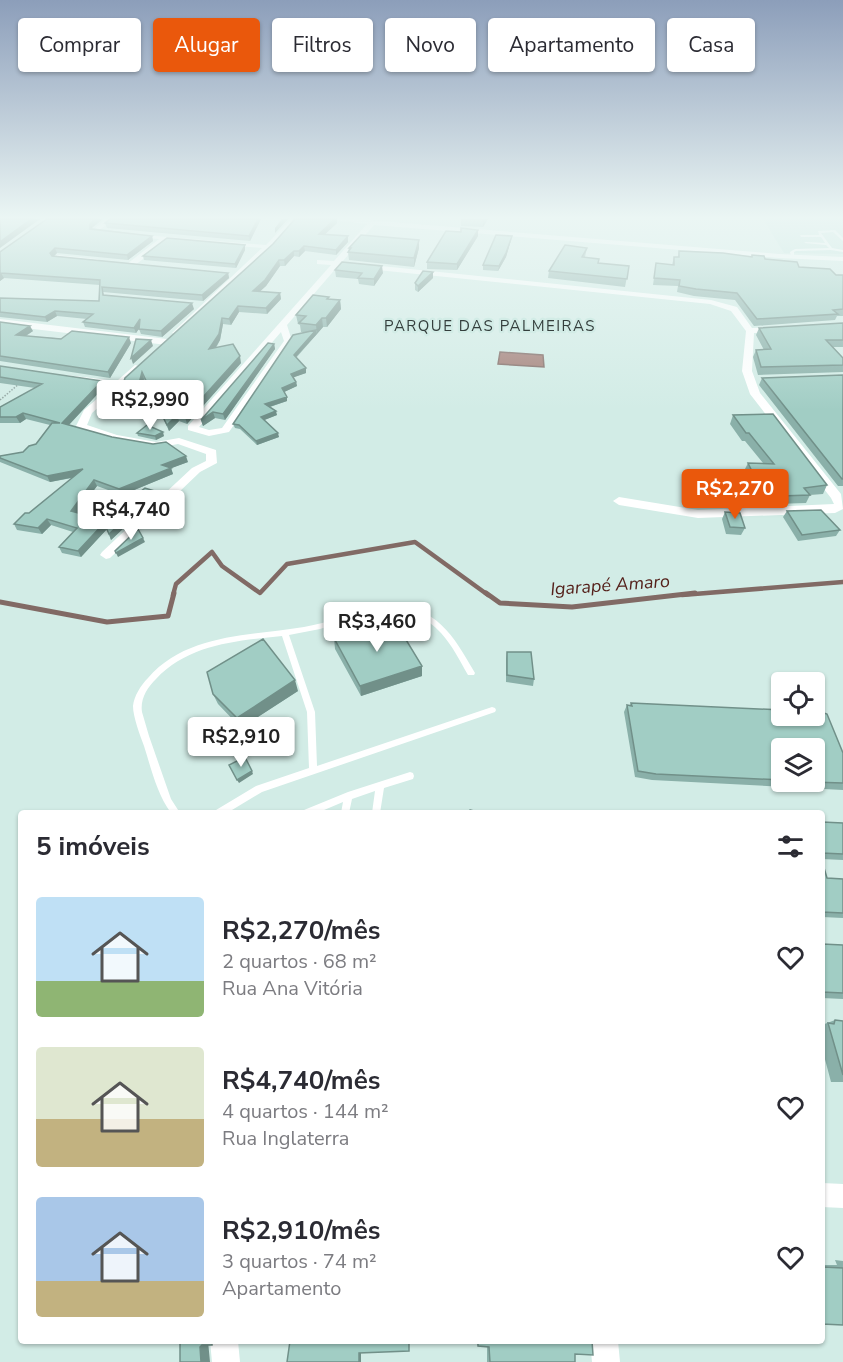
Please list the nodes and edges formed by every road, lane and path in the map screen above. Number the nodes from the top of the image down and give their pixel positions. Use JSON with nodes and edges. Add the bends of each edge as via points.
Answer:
{"nodes":[{"id":1,"x":228,"y":283,"type":"edge"},
{"id":2,"x":321,"y":283,"type":"edge"},
{"id":3,"x":520,"y":283,"type":"edge"},
{"id":4,"x":192,"y":304,"type":"edge"},
{"id":5,"x":203,"y":305,"type":"junction"},
{"id":6,"x":0,"y":322,"type":"edge"},
{"id":7,"x":283,"y":326,"type":"junction"},
{"id":8,"x":785,"y":328,"type":"edge"},
{"id":9,"x":750,"y":331,"type":"junction"},
{"id":10,"x":167,"y":342,"type":"junction"},
{"id":11,"x":159,"y":349,"type":"edge"},
{"id":12,"x":143,"y":363,"type":"edge"},
{"id":13,"x":57,"y":375,"type":"edge"},
{"id":14,"x":25,"y":379,"type":"edge"},
{"id":15,"x":120,"y":384,"type":"junction"},
{"id":16,"x":0,"y":400,"type":"edge"},
{"id":17,"x":619,"y":501,"type":"dead end"},
{"id":18,"x":106,"y":555,"type":"dead end"},
{"id":19,"x":284,"y":632,"type":"junction"},
{"id":20,"x":471,"y":673,"type":"dead end"},
{"id":21,"x":492,"y":710,"type":"dead end"},
{"id":22,"x":314,"y":770,"type":"junction"},
{"id":23,"x":410,"y":776,"type":"dead end"},
{"id":24,"x":380,"y":786,"type":"junction"},
{"id":25,"x":348,"y":796,"type":"junction"},
{"id":26,"x":174,"y":810,"type":"edge"},
{"id":27,"x":224,"y":810,"type":"edge"},
{"id":28,"x":314,"y":810,"type":"edge"},
{"id":29,"x":346,"y":810,"type":"edge"},
{"id":30,"x":376,"y":810,"type":"edge"},
{"id":31,"x":825,"y":1195,"type":"edge"},
{"id":32,"x":843,"y":1197,"type":"edge"},
{"id":33,"x":224,"y":1344,"type":"edge"},
{"id":34,"x":604,"y":1344,"type":"edge"},
{"id":35,"x":226,"y":1362,"type":"edge"},
{"id":36,"x":606,"y":1362,"type":"edge"}],
"edges":[{"from":1,"to":5,"type":"street"},
{"from":2,"to":7,"type":"street"},
{"from":3,"to":9,"type":"street","via":[[711,302],[734,309]]},
{"from":4,"to":5,"type":"street"},
{"from":5,"to":10,"type":"street"},
{"from":6,"to":10,"type":"street"},
{"from":7,"to":7,"type":"street","via":[[245,368],[192,428],[209,433],[225,429],[288,341]]},
{"from":8,"to":9,"type":"street"},
{"from":9,"to":17,"type":"street","via":[[746,354],[755,394],[840,505],[835,509],[737,514],[698,513]]},
{"from":10,"to":11,"type":"street"},
{"from":12,"to":15,"type":"street"},
{"from":13,"to":15,"type":"street"},
{"from":14,"to":16,"type":"path"},
{"from":15,"to":18,"type":"street","via":[[88,412],[81,426],[116,438],[156,445],[178,441],[212,452],[211,463],[196,470]]},
{"from":19,"to":20,"type":"lane","via":[[396,607],[414,611],[444,628]]},
{"from":19,"to":22,"type":"lane","via":[[311,712]]},
{"from":19,"to":26,"type":"lane","via":[[212,641],[174,658],[146,682],[137,707],[167,801]]},
{"from":21,"to":22,"type":"lane"},
{"from":22,"to":27,"type":"lane","via":[[259,789]]},
{"from":23,"to":24,"type":"lane"},
{"from":24,"to":25,"type":"lane"},
{"from":24,"to":30,"type":"lane"},
{"from":25,"to":28,"type":"lane"},
{"from":25,"to":29,"type":"lane"},
{"from":31,"to":32,"type":"street"},
{"from":33,"to":35,"type":"street"},
{"from":34,"to":36,"type":"street"}]}
